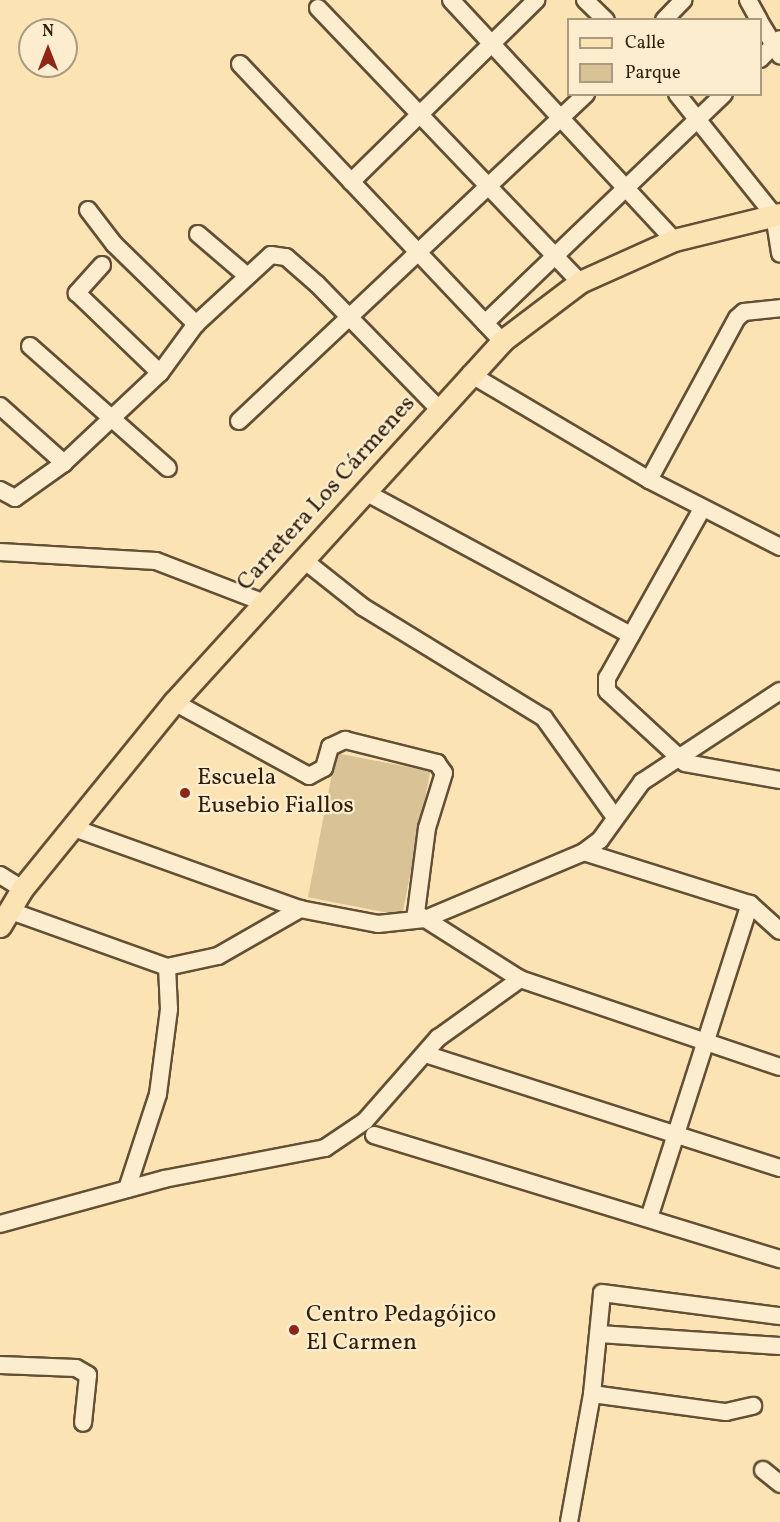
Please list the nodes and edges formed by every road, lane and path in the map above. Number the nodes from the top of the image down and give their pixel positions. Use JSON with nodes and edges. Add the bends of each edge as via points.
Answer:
{"nodes":[{"id":1,"x":451,"y":0,"type":"edge"},
{"id":2,"x":537,"y":0,"type":"edge"},
{"id":3,"x":585,"y":0,"type":"edge"},
{"id":4,"x":683,"y":0,"type":"edge"},
{"id":5,"x":748,"y":0,"type":"edge"},
{"id":6,"x":318,"y":8,"type":"dead end"},
{"id":7,"x":604,"y":18,"type":"edge"},
{"id":8,"x":666,"y":18,"type":"edge"},
{"id":9,"x":758,"y":18,"type":"edge"},
{"id":10,"x":762,"y":24,"type":"edge"},
{"id":11,"x":493,"y":44,"type":"junction"},
{"id":12,"x":778,"y":46,"type":"edge"},
{"id":13,"x":762,"y":58,"type":"edge"},
{"id":14,"x":240,"y":64,"type":"dead end"},
{"id":15,"x":584,"y":96,"type":"edge"},
{"id":16,"x":679,"y":96,"type":"edge"},
{"id":17,"x":722,"y":96,"type":"edge"},
{"id":18,"x":421,"y":112,"type":"junction"},
{"id":19,"x":561,"y":117,"type":"junction"},
{"id":20,"x":698,"y":119,"type":"junction"},
{"id":21,"x":351,"y":182,"type":"junction"},
{"id":22,"x":486,"y":185,"type":"junction"},
{"id":23,"x":626,"y":186,"type":"junction"},
{"id":24,"x":88,"y":210,"type":"dead end"},
{"id":25,"x":777,"y":214,"type":"edge"},
{"id":26,"x":198,"y":234,"type":"dead end"},
{"id":27,"x":674,"y":240,"type":"junction"},
{"id":28,"x":780,"y":254,"type":"edge"},
{"id":29,"x":417,"y":255,"type":"junction"},
{"id":30,"x":557,"y":257,"type":"junction"},
{"id":31,"x":102,"y":265,"type":"dead end"},
{"id":32,"x":246,"y":275,"type":"junction"},
{"id":33,"x":580,"y":282,"type":"junction"},
{"id":34,"x":780,"y":308,"type":"edge"},
{"id":35,"x":351,"y":320,"type":"junction"},
{"id":36,"x":485,"y":323,"type":"junction"},
{"id":37,"x":196,"y":324,"type":"junction"},
{"id":38,"x":502,"y":341,"type":"junction"},
{"id":39,"x":30,"y":346,"type":"dead end"},
{"id":40,"x":160,"y":373,"type":"junction"},
{"id":41,"x":470,"y":374,"type":"junction"},
{"id":42,"x":0,"y":406,"type":"edge"},
{"id":43,"x":438,"y":408,"type":"junction"},
{"id":44,"x":114,"y":417,"type":"junction"},
{"id":45,"x":239,"y":421,"type":"dead end"},
{"id":46,"x":64,"y":463,"type":"junction"},
{"id":47,"x":168,"y":468,"type":"dead end"},
{"id":48,"x":649,"y":480,"type":"junction"},
{"id":49,"x":0,"y":489,"type":"edge"},
{"id":50,"x":367,"y":493,"type":"junction"},
{"id":51,"x":702,"y":509,"type":"junction"},
{"id":52,"x":780,"y":547,"type":"edge"},
{"id":53,"x":0,"y":552,"type":"edge"},
{"id":54,"x":304,"y":561,"type":"junction"},
{"id":55,"x":265,"y":603,"type":"junction"},
{"id":56,"x":631,"y":635,"type":"junction"},
{"id":57,"x":780,"y":691,"type":"edge"},
{"id":58,"x":174,"y":702,"type":"junction"},
{"id":59,"x":678,"y":757,"type":"junction"},
{"id":60,"x":780,"y":780,"type":"edge"},
{"id":61,"x":614,"y":816,"type":"junction"},
{"id":62,"x":71,"y":828,"type":"junction"},
{"id":63,"x":584,"y":852,"type":"junction"},
{"id":64,"x":0,"y":875,"type":"edge"},
{"id":65,"x":22,"y":889,"type":"junction"},
{"id":66,"x":750,"y":904,"type":"junction"},
{"id":67,"x":300,"y":909,"type":"junction"},
{"id":68,"x":4,"y":918,"type":"edge"},
{"id":69,"x":425,"y":919,"type":"junction"},
{"id":70,"x":780,"y":931,"type":"edge"},
{"id":71,"x":167,"y":967,"type":"junction"},
{"id":72,"x":520,"y":979,"type":"junction"},
{"id":73,"x":702,"y":1043,"type":"junction"},
{"id":74,"x":425,"y":1054,"type":"junction"},
{"id":75,"x":780,"y":1067,"type":"edge"},
{"id":76,"x":374,"y":1135,"type":"dead end"},
{"id":77,"x":672,"y":1135,"type":"junction"},
{"id":78,"x":780,"y":1168,"type":"edge"},
{"id":79,"x":127,"y":1189,"type":"junction"},
{"id":80,"x":649,"y":1218,"type":"junction"},
{"id":81,"x":0,"y":1224,"type":"edge"},
{"id":82,"x":780,"y":1259,"type":"edge"},
{"id":83,"x":780,"y":1316,"type":"edge"},
{"id":84,"x":599,"y":1334,"type":"junction"},
{"id":85,"x":780,"y":1346,"type":"edge"},
{"id":86,"x":0,"y":1365,"type":"edge"},
{"id":87,"x":592,"y":1394,"type":"junction"},
{"id":88,"x":753,"y":1406,"type":"dead end"},
{"id":89,"x":83,"y":1423,"type":"dead end"},
{"id":90,"x":764,"y":1470,"type":"dead end"},
{"id":91,"x":780,"y":1484,"type":"edge"},
{"id":92,"x":569,"y":1522,"type":"edge"}],
"edges":[{"from":1,"to":11,"type":"street"},
{"from":2,"to":11,"type":"street"},
{"from":3,"to":7,"type":"street"},
{"from":4,"to":8,"type":"street"},
{"from":5,"to":9,"type":"street"},
{"from":6,"to":18,"type":"street"},
{"from":10,"to":12,"type":"street"},
{"from":11,"to":18,"type":"street"},
{"from":11,"to":19,"type":"street"},
{"from":12,"to":13,"type":"street"},
{"from":14,"to":21,"type":"street"},
{"from":15,"to":19,"type":"street"},
{"from":16,"to":20,"type":"street"},
{"from":17,"to":20,"type":"street"},
{"from":18,"to":21,"type":"street"},
{"from":18,"to":22,"type":"street"},
{"from":19,"to":22,"type":"street"},
{"from":19,"to":23,"type":"street"},
{"from":20,"to":23,"type":"street"},
{"from":20,"to":25,"type":"street"},
{"from":21,"to":29,"type":"street"},
{"from":22,"to":29,"type":"street"},
{"from":22,"to":30,"type":"street"},
{"from":23,"to":27,"type":"street"},
{"from":23,"to":30,"type":"street"},
{"from":24,"to":37,"type":"street","via":[[114,244]]},
{"from":25,"to":27,"type":"main road","name":"Carretera Los Cármenes"},
{"from":25,"to":28,"type":"street"},
{"from":26,"to":32,"type":"street"},
{"from":27,"to":33,"type":"main road","name":"Carretera Los Cármenes"},
{"from":29,"to":35,"type":"street"},
{"from":29,"to":36,"type":"street"},
{"from":30,"to":33,"type":"street"},
{"from":30,"to":36,"type":"street"},
{"from":31,"to":40,"type":"street","via":[[77,293]]},
{"from":32,"to":35,"type":"street","via":[[271,255],[286,257]]},
{"from":32,"to":37,"type":"street"},
{"from":33,"to":38,"type":"main road","name":"Carretera Los Cármenes"},
{"from":34,"to":48,"type":"street","via":[[744,312],[737,318]]},
{"from":35,"to":43,"type":"street"},
{"from":35,"to":45,"type":"street"},
{"from":36,"to":38,"type":"street"},
{"from":37,"to":40,"type":"street"},
{"from":38,"to":41,"type":"main road","name":"Carretera Los Cármenes"},
{"from":39,"to":44,"type":"street"},
{"from":40,"to":44,"type":"street"},
{"from":41,"to":43,"type":"main road","name":"Carretera Los Cármenes"},
{"from":41,"to":48,"type":"street"},
{"from":42,"to":46,"type":"street"},
{"from":43,"to":50,"type":"main road","name":"Carretera Los Cármenes"},
{"from":44,"to":46,"type":"street"},
{"from":44,"to":47,"type":"street"},
{"from":46,"to":49,"type":"street","via":[[15,498]]},
{"from":48,"to":51,"type":"street"},
{"from":50,"to":54,"type":"main road","name":"Carretera Los Cármenes"},
{"from":50,"to":56,"type":"street"},
{"from":51,"to":52,"type":"street"},
{"from":51,"to":56,"type":"street"},
{"from":53,"to":55,"type":"street","via":[[156,561]]},
{"from":54,"to":55,"type":"main road","name":"Carretera Los Cármenes"},
{"from":54,"to":61,"type":"street","via":[[363,607],[544,718]]},
{"from":55,"to":58,"type":"main road","name":"Carretera Los Cármenes"},
{"from":56,"to":59,"type":"street","via":[[607,678],[607,691]]},
{"from":57,"to":59,"type":"street"},
{"from":58,"to":62,"type":"main road","name":"Carretera Los Cármenes"},
{"from":58,"to":69,"type":"street","via":[[309,776],[324,768],[330,747],[345,740],[436,763],[444,773],[427,828],[414,905]]},
{"from":59,"to":60,"type":"street"},
{"from":59,"to":61,"type":"street","via":[[642,783]]},
{"from":61,"to":63,"type":"street","via":[[600,840]]},
{"from":62,"to":65,"type":"main road","name":"Carretera Los Cármenes"},
{"from":62,"to":67,"type":"street"},
{"from":63,"to":66,"type":"street"},
{"from":63,"to":69,"type":"street"},
{"from":64,"to":65,"type":"street"},
{"from":65,"to":68,"type":"main road","name":"Carretera Los Cármenes"},
{"from":66,"to":70,"type":"street"},
{"from":66,"to":73,"type":"street"},
{"from":67,"to":69,"type":"street","via":[[378,924]]},
{"from":67,"to":71,"type":"street","via":[[218,956]]},
{"from":68,"to":71,"type":"street"},
{"from":69,"to":72,"type":"street"},
{"from":71,"to":79,"type":"street","via":[[169,1009],[158,1094]]},
{"from":72,"to":73,"type":"street"},
{"from":72,"to":74,"type":"street","via":[[445,1033]]},
{"from":73,"to":75,"type":"street"},
{"from":73,"to":77,"type":"street"},
{"from":74,"to":77,"type":"street"},
{"from":74,"to":79,"type":"street","via":[[365,1121],[325,1148]]},
{"from":76,"to":80,"type":"street"},
{"from":77,"to":78,"type":"street"},
{"from":77,"to":80,"type":"street"},
{"from":79,"to":81,"type":"street"},
{"from":80,"to":82,"type":"street"},
{"from":83,"to":84,"type":"street","via":[[608,1292],[598,1300]]},
{"from":84,"to":85,"type":"street"},
{"from":84,"to":87,"type":"street"},
{"from":86,"to":89,"type":"street","via":[[76,1368],[88,1375]]},
{"from":87,"to":88,"type":"street","via":[[726,1412]]},
{"from":87,"to":92,"type":"street"},
{"from":90,"to":91,"type":"street"}]}
